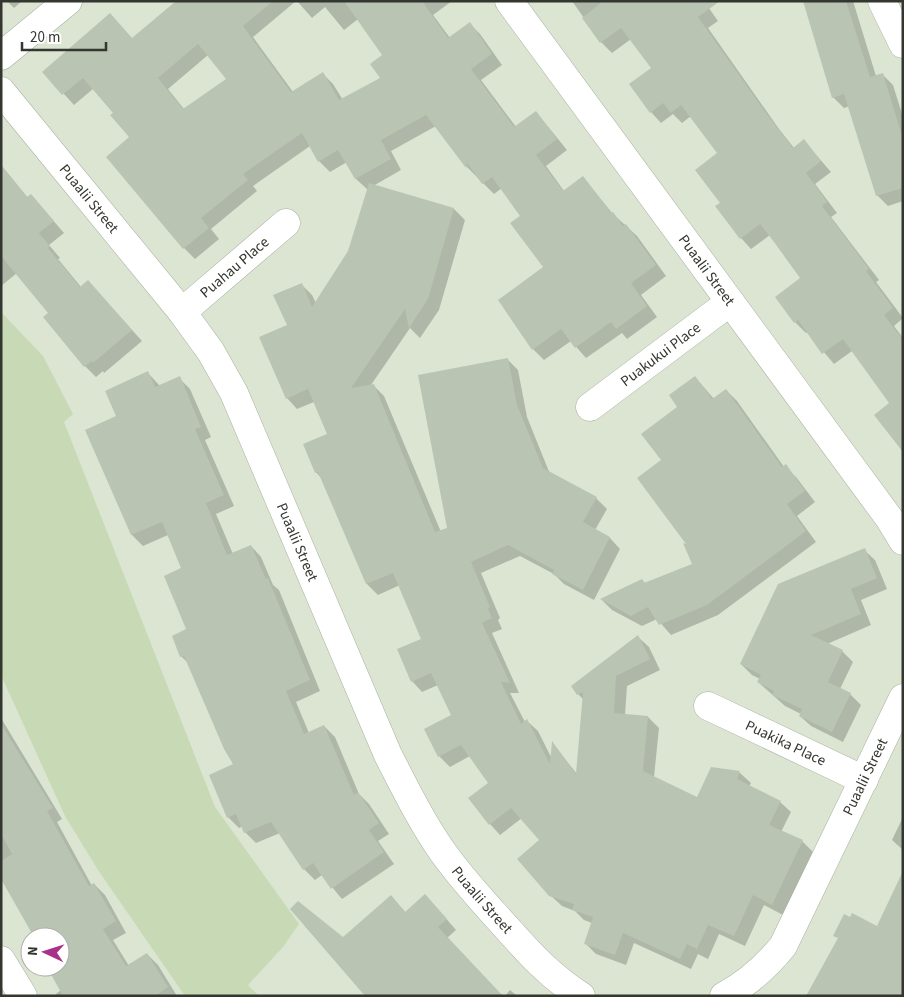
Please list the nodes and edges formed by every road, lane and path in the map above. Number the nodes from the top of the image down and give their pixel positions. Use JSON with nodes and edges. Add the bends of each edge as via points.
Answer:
{"nodes":[{"id":1,"x":68,"y":1,"type":"edge"},
{"id":2,"x":509,"y":1,"type":"edge"},
{"id":3,"x":882,"y":1,"type":"edge"},
{"id":4,"x":903,"y":44,"type":"edge"},
{"id":5,"x":1,"y":56,"type":"edge"},
{"id":6,"x":1,"y":91,"type":"edge"},
{"id":7,"x":286,"y":223,"type":"dead end"},
{"id":8,"x":730,"y":302,"type":"junction"},
{"id":9,"x":182,"y":312,"type":"junction"},
{"id":10,"x":590,"y":407,"type":"dead end"},
{"id":11,"x":903,"y":541,"type":"edge"},
{"id":12,"x":903,"y":698,"type":"edge"},
{"id":13,"x":708,"y":706,"type":"dead end"},
{"id":14,"x":864,"y":780,"type":"junction"},
{"id":15,"x":1,"y":960,"type":"edge"},
{"id":16,"x":23,"y":996,"type":"edge"},
{"id":17,"x":581,"y":996,"type":"edge"},
{"id":18,"x":724,"y":996,"type":"edge"}],
"edges":[{"from":1,"to":5,"type":"street"},
{"from":2,"to":8,"type":"street","name":"Puaalii Street"},
{"from":3,"to":4,"type":"street"},
{"from":6,"to":9,"type":"street","name":"Puaalii Street"},
{"from":7,"to":9,"type":"street","name":"Puahau Place"},
{"from":8,"to":10,"type":"street","name":"Puakukui Place"},
{"from":8,"to":11,"type":"street","name":"Puaalii Street"},
{"from":9,"to":17,"type":"street","name":"Puaalii Street","via":[[212,352],[234,393],[388,755],[414,807],[472,889],[554,978]]},
{"from":12,"to":14,"type":"street","name":"Puaalii Street"},
{"from":13,"to":14,"type":"street","name":"Puakika Place"},
{"from":14,"to":18,"type":"street","name":"Puaalii Street","via":[[783,946],[757,974]]},
{"from":15,"to":16,"type":"street"}]}
